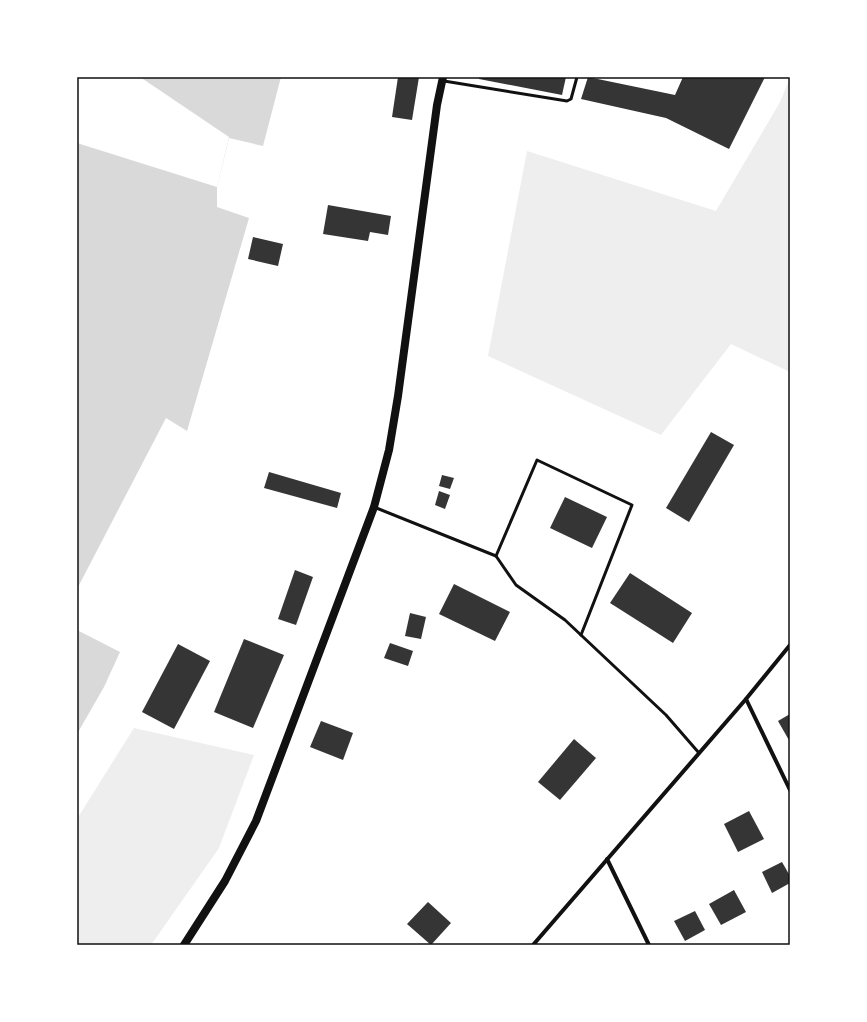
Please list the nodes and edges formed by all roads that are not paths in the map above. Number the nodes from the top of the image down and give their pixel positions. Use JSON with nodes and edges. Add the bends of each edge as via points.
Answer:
{"nodes":[{"id":1,"x":577,"y":77,"type":"edge"},
{"id":2,"x":442,"y":79,"type":"edge"},
{"id":3,"x":374,"y":507,"type":"junction"},
{"id":4,"x":496,"y":556,"type":"junction"},
{"id":5,"x":581,"y":635,"type":"junction"},
{"id":6,"x":790,"y":645,"type":"edge"},
{"id":7,"x":746,"y":699,"type":"junction"},
{"id":8,"x":699,"y":754,"type":"junction"},
{"id":9,"x":790,"y":790,"type":"edge"},
{"id":10,"x":607,"y":859,"type":"junction"},
{"id":11,"x":184,"y":945,"type":"edge"},
{"id":12,"x":533,"y":945,"type":"edge"},
{"id":13,"x":649,"y":945,"type":"edge"}],
"edges":[{"from":1,"to":2,"type":"lane","via":[[571,99],[567,101]]},
{"from":2,"to":3,"type":"main road","via":[[398,396],[389,450]]},
{"from":3,"to":4,"type":"lane"},
{"from":3,"to":11,"type":"main road","via":[[256,821],[225,881]]},
{"from":4,"to":5,"type":"lane","via":[[516,585],[565,620]]},
{"from":4,"to":5,"type":"lane","via":[[537,460],[632,505]]},
{"from":5,"to":8,"type":"lane","via":[[666,715]]},
{"from":6,"to":7,"type":"street"},
{"from":7,"to":8,"type":"street"},
{"from":7,"to":9,"type":"street"},
{"from":8,"to":10,"type":"street"},
{"from":10,"to":12,"type":"street"},
{"from":10,"to":13,"type":"street"}]}
